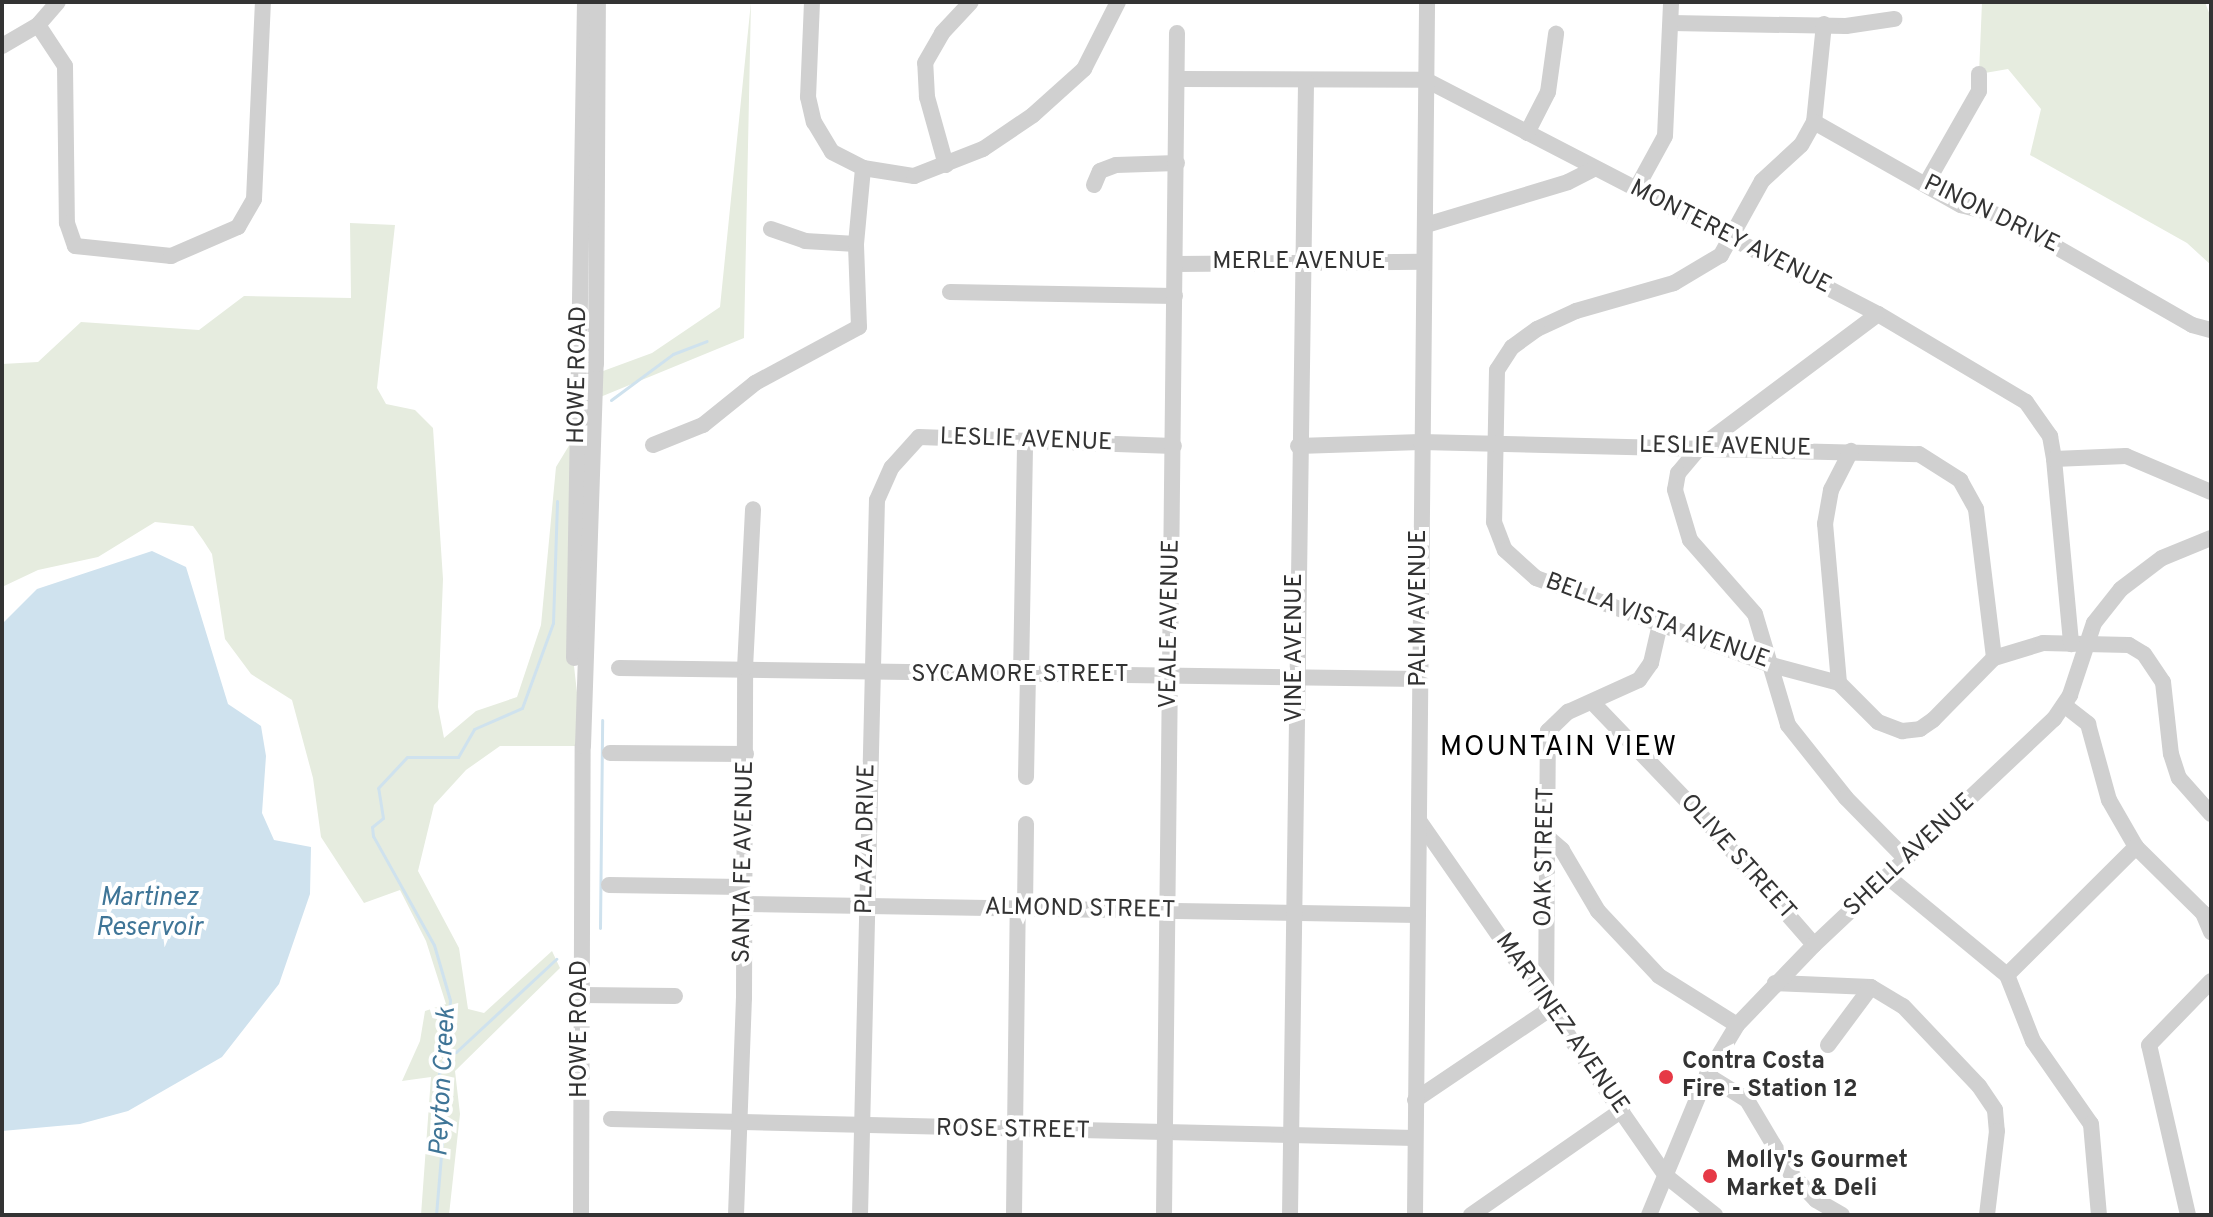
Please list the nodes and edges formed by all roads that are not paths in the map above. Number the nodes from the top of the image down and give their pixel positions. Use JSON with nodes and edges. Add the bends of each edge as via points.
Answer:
{"nodes":[{"id":1,"x":58,"y":2,"type":"edge"},
{"id":2,"x":263,"y":2,"type":"edge"},
{"id":3,"x":585,"y":2,"type":"edge"},
{"id":4,"x":598,"y":2,"type":"edge"},
{"id":5,"x":812,"y":2,"type":"edge"},
{"id":6,"x":971,"y":2,"type":"edge"},
{"id":7,"x":1118,"y":2,"type":"edge"},
{"id":8,"x":1427,"y":2,"type":"edge"},
{"id":9,"x":1671,"y":2,"type":"edge"},
{"id":10,"x":1894,"y":19,"type":"dead end"},
{"id":11,"x":1671,"y":23,"type":"junction"},
{"id":12,"x":1824,"y":24,"type":"junction"},
{"id":13,"x":38,"y":25,"type":"junction"},
{"id":14,"x":1177,"y":33,"type":"dead end"},
{"id":15,"x":1556,"y":34,"type":"dead end"},
{"id":16,"x":2,"y":46,"type":"edge"},
{"id":17,"x":1979,"y":74,"type":"dead end"},
{"id":18,"x":1179,"y":79,"type":"junction"},
{"id":19,"x":1426,"y":80,"type":"junction"},
{"id":20,"x":1306,"y":81,"type":"junction"},
{"id":21,"x":1814,"y":122,"type":"junction"},
{"id":22,"x":1527,"y":133,"type":"junction"},
{"id":23,"x":1177,"y":163,"type":"junction"},
{"id":24,"x":946,"y":165,"type":"junction"},
{"id":25,"x":863,"y":168,"type":"junction"},
{"id":26,"x":1593,"y":169,"type":"junction"},
{"id":27,"x":1926,"y":184,"type":"junction"},
{"id":28,"x":1094,"y":185,"type":"dead end"},
{"id":29,"x":1636,"y":189,"type":"junction"},
{"id":30,"x":1426,"y":225,"type":"junction"},
{"id":31,"x":771,"y":229,"type":"dead end"},
{"id":32,"x":1732,"y":239,"type":"junction"},
{"id":33,"x":856,"y":244,"type":"junction"},
{"id":34,"x":1422,"y":262,"type":"junction"},
{"id":35,"x":1301,"y":263,"type":"junction"},
{"id":36,"x":1175,"y":264,"type":"junction"},
{"id":37,"x":950,"y":292,"type":"dead end"},
{"id":38,"x":1175,"y":296,"type":"junction"},
{"id":39,"x":1878,"y":314,"type":"junction"},
{"id":40,"x":2211,"y":330,"type":"edge"},
{"id":41,"x":1025,"y":441,"type":"junction"},
{"id":42,"x":1421,"y":442,"type":"junction"},
{"id":43,"x":1493,"y":444,"type":"junction"},
{"id":44,"x":653,"y":445,"type":"dead end"},
{"id":45,"x":1174,"y":446,"type":"junction"},
{"id":46,"x":1298,"y":446,"type":"junction"},
{"id":47,"x":1700,"y":447,"type":"junction"},
{"id":48,"x":1851,"y":451,"type":"junction"},
{"id":49,"x":2054,"y":459,"type":"junction"},
{"id":50,"x":892,"y":467,"type":"joint"},
{"id":51,"x":2211,"y":492,"type":"edge"},
{"id":52,"x":753,"y":509,"type":"dead end"},
{"id":53,"x":2211,"y":538,"type":"edge"},
{"id":54,"x":1660,"y":625,"type":"junction"},
{"id":55,"x":2077,"y":643,"type":"junction"},
{"id":56,"x":1994,"y":658,"type":"junction"},
{"id":57,"x":1768,"y":664,"type":"junction"},
{"id":58,"x":619,"y":668,"type":"dead end"},
{"id":59,"x":745,"y":668,"type":"junction"},
{"id":60,"x":869,"y":675,"type":"junction"},
{"id":61,"x":1024,"y":676,"type":"junction"},
{"id":62,"x":1170,"y":677,"type":"junction"},
{"id":63,"x":1296,"y":677,"type":"junction"},
{"id":64,"x":1420,"y":679,"type":"junction"},
{"id":65,"x":1839,"y":683,"type":"junction"},
{"id":66,"x":1593,"y":703,"type":"junction"},
{"id":67,"x":2064,"y":705,"type":"junction"},
{"id":68,"x":583,"y":746,"type":"junction"},
{"id":69,"x":610,"y":753,"type":"dead end"},
{"id":70,"x":746,"y":754,"type":"junction"},
{"id":71,"x":1026,"y":777,"type":"dead end"},
{"id":72,"x":2211,"y":814,"type":"edge"},
{"id":73,"x":1420,"y":822,"type":"junction"},
{"id":74,"x":1026,"y":824,"type":"dead end"},
{"id":75,"x":1545,"y":835,"type":"junction"},
{"id":76,"x":2136,"y":847,"type":"junction"},
{"id":77,"x":1906,"y":859,"type":"junction"},
{"id":78,"x":1888,"y":877,"type":"junction"},
{"id":79,"x":609,"y":885,"type":"dead end"},
{"id":80,"x":743,"y":896,"type":"junction"},
{"id":81,"x":866,"y":906,"type":"junction"},
{"id":82,"x":1021,"y":909,"type":"junction"},
{"id":83,"x":1166,"y":911,"type":"junction"},
{"id":84,"x":1294,"y":914,"type":"junction"},
{"id":85,"x":1418,"y":915,"type":"junction"},
{"id":86,"x":2211,"y":932,"type":"edge"},
{"id":87,"x":1814,"y":945,"type":"junction"},
{"id":88,"x":2007,"y":975,"type":"junction"},
{"id":89,"x":2211,"y":981,"type":"edge"},
{"id":90,"x":1775,"y":983,"type":"junction"},
{"id":91,"x":1871,"y":987,"type":"junction"},
{"id":92,"x":581,"y":995,"type":"junction"},
{"id":93,"x":675,"y":996,"type":"dead end"},
{"id":94,"x":1548,"y":1006,"type":"junction"},
{"id":95,"x":1737,"y":1025,"type":"junction"},
{"id":96,"x":1828,"y":1045,"type":"dead end"},
{"id":97,"x":1707,"y":1075,"type":"junction"},
{"id":98,"x":1415,"y":1100,"type":"junction"},
{"id":99,"x":1622,"y":1110,"type":"junction"},
{"id":100,"x":611,"y":1119,"type":"dead end"},
{"id":101,"x":737,"y":1124,"type":"junction"},
{"id":102,"x":862,"y":1128,"type":"junction"},
{"id":103,"x":1016,"y":1131,"type":"junction"},
{"id":104,"x":1164,"y":1135,"type":"junction"},
{"id":105,"x":1291,"y":1136,"type":"junction"},
{"id":106,"x":1415,"y":1138,"type":"junction"},
{"id":107,"x":1666,"y":1176,"type":"junction"},
{"id":108,"x":581,"y":1215,"type":"edge"},
{"id":109,"x":736,"y":1215,"type":"edge"},
{"id":110,"x":860,"y":1215,"type":"edge"},
{"id":111,"x":1014,"y":1215,"type":"edge"},
{"id":112,"x":1164,"y":1215,"type":"edge"},
{"id":113,"x":1290,"y":1215,"type":"edge"},
{"id":114,"x":1415,"y":1215,"type":"edge"},
{"id":115,"x":1471,"y":1215,"type":"edge"},
{"id":116,"x":1649,"y":1215,"type":"edge"},
{"id":117,"x":1715,"y":1215,"type":"edge"},
{"id":118,"x":1842,"y":1215,"type":"edge"},
{"id":119,"x":1987,"y":1215,"type":"edge"},
{"id":120,"x":2099,"y":1215,"type":"edge"},
{"id":121,"x":2188,"y":1215,"type":"edge"}],
"edges":[{"from":1,"to":13,"type":"street"},
{"from":2,"to":13,"type":"street","via":[[254,199],[238,227],[171,256],[75,246],[67,223],[65,66]]},
{"from":3,"to":68,"type":"street","name":"HOWE ROAD","via":[[574,575],[575,709]]},
{"from":4,"to":68,"type":"street","name":"HOWE ROAD","via":[[596,364]]},
{"from":5,"to":25,"type":"street","via":[[808,97],[814,122],[832,152]]},
{"from":6,"to":24,"type":"street","via":[[942,33],[925,63],[927,97]]},
{"from":7,"to":24,"type":"street","via":[[1084,69],[1009,133]]},
{"from":8,"to":19,"type":"street","name":"PALM AVENUE"},
{"from":9,"to":11,"type":"street"},
{"from":10,"to":12,"type":"street"},
{"from":11,"to":12,"type":"street"},
{"from":11,"to":29,"type":"street","via":[[1665,136]]},
{"from":12,"to":21,"type":"street"},
{"from":13,"to":16,"type":"street"},
{"from":14,"to":18,"type":"street","name":"VEALE AVENUE"},
{"from":15,"to":22,"type":"street","via":[[1548,92]]},
{"from":17,"to":27,"type":"street","via":[[1979,91]]},
{"from":18,"to":20,"type":"street","name":"MONTEREY AVENUE"},
{"from":18,"to":23,"type":"street","name":"VEALE AVENUE"},
{"from":19,"to":20,"type":"street","name":"MONTEREY AVENUE"},
{"from":19,"to":22,"type":"street","name":"MONTEREY AVENUE"},
{"from":19,"to":30,"type":"street","name":"PALM AVENUE"},
{"from":20,"to":35,"type":"street","name":"VINE AVENUE"},
{"from":21,"to":27,"type":"street","name":"PINON DRIVE"},
{"from":21,"to":32,"type":"street","name":"BELLA VISTA AVENUE","via":[[1791,158],[1762,181]]},
{"from":22,"to":26,"type":"street","name":"MONTEREY AVENUE"},
{"from":23,"to":28,"type":"street","via":[[1116,165],[1100,171]]},
{"from":23,"to":36,"type":"street","name":"VEALE AVENUE"},
{"from":24,"to":25,"type":"street","via":[[914,176]]},
{"from":25,"to":33,"type":"street"},
{"from":26,"to":29,"type":"street","name":"MONTEREY AVENUE"},
{"from":26,"to":30,"type":"street","via":[[1568,182]]},
{"from":27,"to":40,"type":"street","name":"PINON DRIVE","via":[[1961,205],[2002,216],[2192,325]]},
{"from":29,"to":32,"type":"street","name":"MONTEREY AVENUE"},
{"from":30,"to":34,"type":"street","name":"PALM AVENUE"},
{"from":31,"to":33,"type":"street","via":[[805,241]]},
{"from":32,"to":39,"type":"street","name":"MONTEREY AVENUE"},
{"from":32,"to":43,"type":"street","name":"BELLA VISTA AVENUE","via":[[1698,272],[1576,311],[1523,337],[1497,370]]},
{"from":33,"to":44,"type":"street","via":[[859,327],[755,383],[703,425]]},
{"from":34,"to":35,"type":"street","name":"MERLE AVENUE"},
{"from":34,"to":42,"type":"street","name":"PALM AVENUE"},
{"from":35,"to":36,"type":"street","name":"MERLE AVENUE"},
{"from":35,"to":46,"type":"street","name":"VINE AVENUE"},
{"from":36,"to":38,"type":"street","name":"VEALE AVENUE"},
{"from":37,"to":38,"type":"street"},
{"from":38,"to":45,"type":"street","name":"VEALE AVENUE"},
{"from":39,"to":47,"type":"street"},
{"from":39,"to":49,"type":"street","name":"MONTEREY AVENUE","via":[[2026,402],[2050,436]]},
{"from":41,"to":45,"type":"street","name":"LESLIE AVENUE"},
{"from":41,"to":50,"type":"street","name":"LESLIE AVENUE","via":[[919,437]]},
{"from":41,"to":61,"type":"street"},
{"from":42,"to":43,"type":"street","name":"LESLIE AVENUE"},
{"from":42,"to":46,"type":"street","name":"LESLIE AVENUE"},
{"from":42,"to":64,"type":"street","name":"PALM AVENUE"},
{"from":43,"to":47,"type":"street","name":"LESLIE AVENUE"},
{"from":43,"to":54,"type":"street","name":"BELLA VISTA AVENUE","via":[[1494,522],[1517,565],[1536,578]]},
{"from":45,"to":62,"type":"street","name":"VEALE AVENUE"},
{"from":46,"to":63,"type":"street","name":"VINE AVENUE"},
{"from":47,"to":48,"type":"street","name":"LESLIE AVENUE"},
{"from":47,"to":57,"type":"street","via":[[1678,473],[1677,508],[1690,540],[1755,614]]},
{"from":48,"to":56,"type":"street","name":"LESLIE AVENUE","via":[[1919,454],[1943,465],[1968,491],[1976,509]]},
{"from":48,"to":65,"type":"street","via":[[1831,490],[1825,524]]},
{"from":49,"to":51,"type":"street","via":[[2126,456]]},
{"from":49,"to":55,"type":"street","name":"MONTEREY AVENUE"},
{"from":50,"to":60,"type":"street","name":"PLAZA DRIVE","via":[[877,500]]},
{"from":52,"to":59,"type":"street","name":"SANTA FE AVENUE"},
{"from":53,"to":55,"type":"street","name":"SHELL AVENUE","via":[[2162,558],[2121,589]]},
{"from":54,"to":57,"type":"street","name":"BELLA VISTA AVENUE"},
{"from":54,"to":66,"type":"street","name":"OAK STREET","via":[[1651,663],[1639,680]]},
{"from":55,"to":56,"type":"street","via":[[2032,645]]},
{"from":55,"to":67,"type":"street","name":"SHELL AVENUE"},
{"from":55,"to":72,"type":"street","via":[[2129,645],[2156,669],[2167,698],[2171,754],[2179,778]]},
{"from":56,"to":65,"type":"street","via":[[1933,720],[1912,731],[1878,722]]},
{"from":57,"to":65,"type":"street","name":"BELLA VISTA AVENUE"},
{"from":57,"to":77,"type":"street","via":[[1788,725],[1810,757]]},
{"from":58,"to":59,"type":"street","name":"SYCAMORE STREET"},
{"from":59,"to":60,"type":"street","name":"SYCAMORE STREET"},
{"from":59,"to":70,"type":"street","name":"SANTA FE AVENUE"},
{"from":60,"to":61,"type":"street","name":"SYCAMORE STREET"},
{"from":60,"to":81,"type":"street","name":"PLAZA DRIVE"},
{"from":61,"to":62,"type":"street","name":"SYCAMORE STREET"},
{"from":61,"to":71,"type":"street"},
{"from":62,"to":63,"type":"street","name":"SYCAMORE STREET"},
{"from":62,"to":83,"type":"street","name":"VEALE AVENUE"},
{"from":63,"to":64,"type":"street","name":"SYCAMORE STREET"},
{"from":63,"to":84,"type":"street","name":"VINE AVENUE"},
{"from":64,"to":73,"type":"street","name":"PALM AVENUE"},
{"from":66,"to":75,"type":"street","name":"OAK STREET","via":[[1568,712],[1548,731]]},
{"from":66,"to":87,"type":"street","name":"OLIVE STREET"},
{"from":67,"to":76,"type":"street","via":[[2088,724],[2109,800]]},
{"from":67,"to":77,"type":"street","name":"SHELL AVENUE"},
{"from":68,"to":92,"type":"street","name":"HOWE ROAD"},
{"from":69,"to":70,"type":"street"},
{"from":70,"to":80,"type":"street","name":"SANTA FE AVENUE"},
{"from":73,"to":85,"type":"street","name":"PALM AVENUE"},
{"from":73,"to":94,"type":"street","name":"MARTINEZ AVENUE"},
{"from":74,"to":82,"type":"street"},
{"from":75,"to":94,"type":"street","name":"OAK STREET"},
{"from":75,"to":95,"type":"street","via":[[1562,850],[1598,911],[1659,976]]},
{"from":76,"to":86,"type":"street","via":[[2203,913]]},
{"from":76,"to":88,"type":"street"},
{"from":77,"to":78,"type":"street","name":"SHELL AVENUE"},
{"from":78,"to":87,"type":"street","name":"SHELL AVENUE"},
{"from":78,"to":88,"type":"street"},
{"from":79,"to":80,"type":"street","name":"ALMOND STREET"},
{"from":80,"to":81,"type":"street","name":"ALMOND STREET"},
{"from":80,"to":101,"type":"street","name":"SANTA FE AVENUE"},
{"from":81,"to":82,"type":"street","name":"ALMOND STREET"},
{"from":81,"to":102,"type":"street","name":"PLAZA DRIVE"},
{"from":82,"to":83,"type":"street","name":"ALMOND STREET"},
{"from":82,"to":103,"type":"street"},
{"from":83,"to":84,"type":"street","name":"ALMOND STREET"},
{"from":83,"to":104,"type":"street","name":"VEALE AVENUE"},
{"from":84,"to":85,"type":"street","name":"ALMOND STREET"},
{"from":84,"to":105,"type":"street","name":"VINE AVENUE"},
{"from":85,"to":98,"type":"street","name":"PALM AVENUE"},
{"from":87,"to":90,"type":"street","name":"SHELL AVENUE"},
{"from":88,"to":120,"type":"street","via":[[2033,1041],[2091,1124]]},
{"from":89,"to":121,"type":"street","via":[[2149,1045]]},
{"from":90,"to":91,"type":"street"},
{"from":90,"to":95,"type":"street","name":"SHELL AVENUE"},
{"from":91,"to":96,"type":"street"},
{"from":91,"to":119,"type":"street","via":[[1903,1006],[1995,1110]]},
{"from":92,"to":93,"type":"street"},
{"from":92,"to":108,"type":"street","name":"HOWE ROAD"},
{"from":94,"to":98,"type":"street"},
{"from":94,"to":99,"type":"street","name":"MARTINEZ AVENUE"},
{"from":95,"to":97,"type":"street","name":"SHELL AVENUE"},
{"from":97,"to":107,"type":"street","name":"SHELL AVENUE"},
{"from":97,"to":118,"type":"street","via":[[1747,1100],[1791,1174],[1816,1200]]},
{"from":98,"to":106,"type":"street","name":"PALM AVENUE"},
{"from":99,"to":107,"type":"street","name":"MARTINEZ AVENUE"},
{"from":99,"to":115,"type":"street"},
{"from":100,"to":101,"type":"street","name":"ROSE STREET"},
{"from":101,"to":102,"type":"street","name":"ROSE STREET"},
{"from":101,"to":109,"type":"street","name":"SANTA FE AVENUE"},
{"from":102,"to":103,"type":"street","name":"ROSE STREET"},
{"from":102,"to":110,"type":"street","name":"PLAZA DRIVE"},
{"from":103,"to":104,"type":"street","name":"ROSE STREET"},
{"from":103,"to":111,"type":"street"},
{"from":104,"to":105,"type":"street","name":"ROSE STREET"},
{"from":104,"to":112,"type":"street","name":"VEALE AVENUE"},
{"from":105,"to":106,"type":"street","name":"ROSE STREET"},
{"from":105,"to":113,"type":"street","name":"VINE AVENUE"},
{"from":106,"to":114,"type":"street","name":"PALM AVENUE"},
{"from":107,"to":116,"type":"street","name":"SHELL AVENUE"},
{"from":107,"to":117,"type":"street","name":"MARTINEZ AVENUE"}]}
